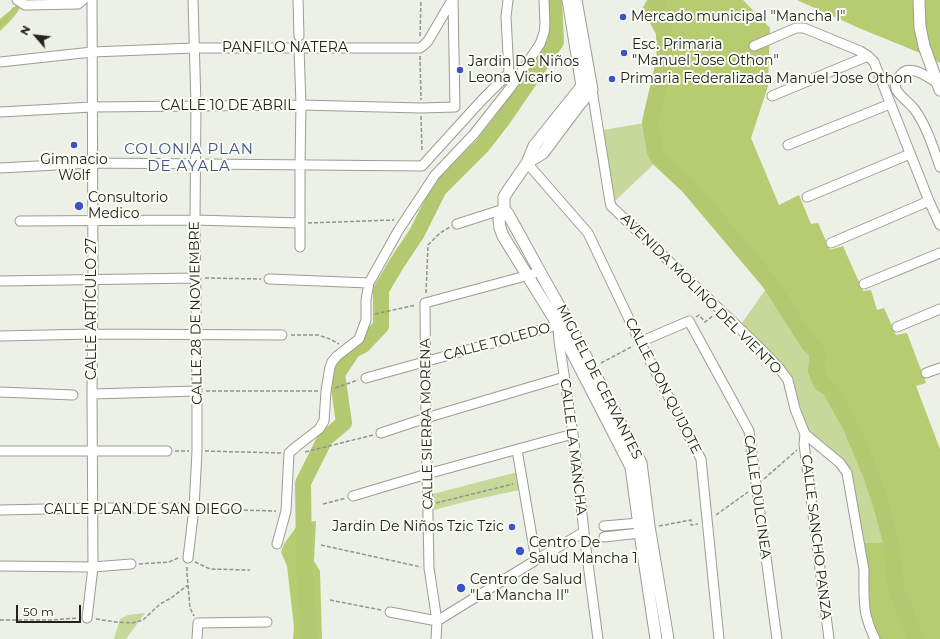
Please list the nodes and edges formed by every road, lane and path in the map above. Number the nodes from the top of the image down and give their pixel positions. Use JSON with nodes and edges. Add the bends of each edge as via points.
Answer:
{"nodes":[{"id":1,"x":83,"y":0,"type":"edge"},
{"id":2,"x":92,"y":0,"type":"edge"},
{"id":3,"x":193,"y":0,"type":"edge"},
{"id":4,"x":298,"y":0,"type":"edge"},
{"id":5,"x":421,"y":0,"type":"edge"},
{"id":6,"x":453,"y":0,"type":"edge"},
{"id":7,"x":508,"y":0,"type":"edge"},
{"id":8,"x":544,"y":0,"type":"edge"},
{"id":9,"x":568,"y":0,"type":"edge"},
{"id":10,"x":576,"y":0,"type":"edge"},
{"id":11,"x":919,"y":0,"type":"edge"},
{"id":12,"x":24,"y":2,"type":"edge"},
{"id":13,"x":299,"y":36,"type":"dead end"},
{"id":14,"x":754,"y":46,"type":"dead end"},
{"id":15,"x":194,"y":48,"type":"junction"},
{"id":16,"x":299,"y":48,"type":"junction"},
{"id":17,"x":420,"y":48,"type":"junction"},
{"id":18,"x":92,"y":52,"type":"junction"},
{"id":19,"x":868,"y":56,"type":"junction"},
{"id":20,"x":0,"y":62,"type":"edge"},
{"id":21,"x":509,"y":73,"type":"junction"},
{"id":22,"x":938,"y":86,"type":"edge"},
{"id":23,"x":511,"y":87,"type":"junction"},
{"id":24,"x":587,"y":88,"type":"junction"},
{"id":25,"x":772,"y":96,"type":"dead end"},
{"id":26,"x":890,"y":104,"type":"junction"},
{"id":27,"x":196,"y":105,"type":"junction"},
{"id":28,"x":301,"y":105,"type":"junction"},
{"id":29,"x":92,"y":107,"type":"junction"},
{"id":30,"x":421,"y":108,"type":"junction"},
{"id":31,"x":0,"y":112,"type":"edge"},
{"id":32,"x":788,"y":145,"type":"dead end"},
{"id":33,"x":910,"y":154,"type":"junction"},
{"id":34,"x":93,"y":163,"type":"junction"},
{"id":35,"x":527,"y":163,"type":"junction"},
{"id":36,"x":195,"y":164,"type":"junction"},
{"id":37,"x":300,"y":165,"type":"junction"},
{"id":38,"x":422,"y":166,"type":"junction"},
{"id":39,"x":940,"y":167,"type":"edge"},
{"id":40,"x":0,"y":168,"type":"edge"},
{"id":41,"x":807,"y":197,"type":"dead end"},
{"id":42,"x":929,"y":201,"type":"junction"},
{"id":43,"x":504,"y":209,"type":"junction"},
{"id":44,"x":195,"y":220,"type":"junction"},
{"id":45,"x":406,"y":220,"type":"junction"},
{"id":46,"x":20,"y":221,"type":"dead end"},
{"id":47,"x":92,"y":221,"type":"junction"},
{"id":48,"x":300,"y":223,"type":"junction"},
{"id":49,"x":457,"y":224,"type":"joint"},
{"id":50,"x":940,"y":225,"type":"edge"},
{"id":51,"x":831,"y":243,"type":"dead end"},
{"id":52,"x":300,"y":248,"type":"dead end"},
{"id":53,"x":940,"y":253,"type":"edge"},
{"id":54,"x":540,"y":272,"type":"junction"},
{"id":55,"x":528,"y":276,"type":"junction"},
{"id":56,"x":196,"y":278,"type":"junction"},
{"id":57,"x":93,"y":279,"type":"junction"},
{"id":58,"x":269,"y":279,"type":"joint"},
{"id":59,"x":0,"y":281,"type":"edge"},
{"id":60,"x":369,"y":283,"type":"junction"},
{"id":61,"x":864,"y":284,"type":"dead end"},
{"id":62,"x":425,"y":304,"type":"junction"},
{"id":63,"x":940,"y":309,"type":"edge"},
{"id":64,"x":716,"y":313,"type":"dead end"},
{"id":65,"x":377,"y":314,"type":"dead end"},
{"id":66,"x":689,"y":321,"type":"junction"},
{"id":67,"x":558,"y":325,"type":"junction"},
{"id":68,"x":897,"y":327,"type":"dead end"},
{"id":69,"x":93,"y":334,"type":"junction"},
{"id":70,"x":196,"y":335,"type":"junction"},
{"id":71,"x":282,"y":335,"type":"joint"},
{"id":72,"x":0,"y":336,"type":"edge"},
{"id":73,"x":640,"y":342,"type":"junction"},
{"id":74,"x":346,"y":348,"type":"junction"},
{"id":75,"x":425,"y":362,"type":"junction"},
{"id":76,"x":592,"y":368,"type":"junction"},
{"id":77,"x":940,"y":368,"type":"edge"},
{"id":78,"x":92,"y":369,"type":"junction"},
{"id":79,"x":926,"y":373,"type":"dead end"},
{"id":80,"x":564,"y":377,"type":"junction"},
{"id":81,"x":366,"y":378,"type":"joint"},
{"id":82,"x":336,"y":388,"type":"dead end"},
{"id":83,"x":326,"y":390,"type":"junction"},
{"id":84,"x":200,"y":391,"type":"junction"},
{"id":85,"x":0,"y":392,"type":"edge"},
{"id":86,"x":92,"y":394,"type":"junction"},
{"id":87,"x":73,"y":395,"type":"dead end"},
{"id":88,"x":92,"y":416,"type":"junction"},
{"id":89,"x":426,"y":418,"type":"junction"},
{"id":90,"x":381,"y":433,"type":"joint"},
{"id":91,"x":572,"y":434,"type":"junction"},
{"id":92,"x":804,"y":439,"type":"junction"},
{"id":93,"x":315,"y":449,"type":"dead end"},
{"id":94,"x":517,"y":450,"type":"junction"},
{"id":95,"x":0,"y":451,"type":"edge"},
{"id":96,"x":167,"y":451,"type":"joint"},
{"id":97,"x":197,"y":451,"type":"junction"},
{"id":98,"x":212,"y":451,"type":"dead end"},
{"id":99,"x":93,"y":452,"type":"junction"},
{"id":100,"x":289,"y":453,"type":"junction"},
{"id":101,"x":427,"y":474,"type":"junction"},
{"id":102,"x":523,"y":481,"type":"junction"},
{"id":103,"x":756,"y":487,"type":"junction"},
{"id":104,"x":353,"y":496,"type":"joint"},
{"id":105,"x":323,"y":504,"type":"dead end"},
{"id":106,"x":428,"y":505,"type":"junction"},
{"id":107,"x":93,"y":508,"type":"junction"},
{"id":108,"x":194,"y":508,"type":"junction"},
{"id":109,"x":0,"y":510,"type":"edge"},
{"id":110,"x":286,"y":511,"type":"junction"},
{"id":111,"x":707,"y":521,"type":"junction"},
{"id":112,"x":604,"y":526,"type":"dead end"},
{"id":113,"x":656,"y":526,"type":"dead end"},
{"id":114,"x":639,"y":528,"type":"junction"},
{"id":115,"x":584,"y":532,"type":"junction"},
{"id":116,"x":604,"y":537,"type":"dead end"},
{"id":117,"x":277,"y":544,"type":"dead end"},
{"id":118,"x":321,"y":545,"type":"dead end"},
{"id":119,"x":188,"y":558,"type":"junction"},
{"id":120,"x":536,"y":560,"type":"junction"},
{"id":121,"x":131,"y":564,"type":"joint"},
{"id":122,"x":0,"y":566,"type":"edge"},
{"id":123,"x":93,"y":566,"type":"junction"},
{"id":124,"x":429,"y":568,"type":"junction"},
{"id":125,"x":250,"y":570,"type":"dead end"},
{"id":126,"x":188,"y":585,"type":"junction"},
{"id":127,"x":330,"y":600,"type":"dead end"},
{"id":128,"x":390,"y":612,"type":"joint"},
{"id":129,"x":87,"y":618,"type":"junction"},
{"id":130,"x":0,"y":620,"type":"edge"},
{"id":131,"x":437,"y":621,"type":"junction"},
{"id":132,"x":267,"y":622,"type":"dead end"},
{"id":133,"x":198,"y":623,"type":"junction"},
{"id":134,"x":197,"y":639,"type":"edge"},
{"id":135,"x":436,"y":639,"type":"edge"},
{"id":136,"x":598,"y":639,"type":"edge"},
{"id":137,"x":656,"y":639,"type":"edge"},
{"id":138,"x":668,"y":639,"type":"edge"},
{"id":139,"x":719,"y":639,"type":"edge"},
{"id":140,"x":777,"y":639,"type":"edge"},
{"id":141,"x":829,"y":639,"type":"edge"},
{"id":142,"x":875,"y":639,"type":"edge"}],
"edges":[{"from":1,"to":12,"type":"street","via":[[78,4]]},
{"from":2,"to":18,"type":"street","name":"CALLE ARTÍCULO 27"},
{"from":3,"to":15,"type":"street","name":"CALLE 28 DE NOVIEMBRE"},
{"from":4,"to":13,"type":"street"},
{"from":5,"to":17,"type":"path"},
{"from":6,"to":17,"type":"street","via":[[428,41]]},
{"from":6,"to":30,"type":"street","name":"CALLE 10 DE ABRIL","via":[[456,107]]},
{"from":7,"to":21,"type":"street","via":[[506,17]]},
{"from":8,"to":23,"type":"street","via":[[545,24],[540,44]]},
{"from":9,"to":24,"type":"main road","name":"AVENIDA MOLINO DEL VIENTO"},
{"from":10,"to":24,"type":"main road","name":"AVENIDA MOLINO DEL VIENTO"},
{"from":11,"to":22,"type":"main road","via":[[922,37]]},
{"from":14,"to":19,"type":"street","via":[[796,28],[804,28]]},
{"from":15,"to":16,"type":"street","name":"PANFILO NATERA"},
{"from":15,"to":18,"type":"street","name":"PANFILO NATERA"},
{"from":15,"to":27,"type":"street","name":"CALLE 28 DE NOVIEMBRE"},
{"from":16,"to":17,"type":"street","name":"PANFILO NATERA"},
{"from":16,"to":28,"type":"street"},
{"from":17,"to":30,"type":"path"},
{"from":18,"to":20,"type":"street","name":"PANFILO NATERA"},
{"from":18,"to":29,"type":"street","name":"CALLE ARTÍCULO 27"},
{"from":19,"to":25,"type":"street"},
{"from":19,"to":26,"type":"street","via":[[874,62]]},
{"from":21,"to":23,"type":"street"},
{"from":21,"to":38,"type":"street"},
{"from":22,"to":39,"type":"street","via":[[915,71],[906,70],[899,76],[896,90],[915,109],[927,130]]},
{"from":23,"to":45,"type":"street","via":[[474,134],[435,175]]},
{"from":24,"to":35,"type":"main road","via":[[534,146]]},
{"from":24,"to":92,"type":"street","name":"AVENIDA MOLINO DEL VIENTO","via":[[612,206],[743,331],[788,380]]},
{"from":26,"to":32,"type":"street"},
{"from":26,"to":33,"type":"street"},
{"from":27,"to":28,"type":"street","name":"CALLE 10 DE ABRIL"},
{"from":27,"to":29,"type":"street","name":"CALLE 10 DE ABRIL"},
{"from":27,"to":36,"type":"street","name":"CALLE 28 DE NOVIEMBRE"},
{"from":28,"to":30,"type":"street","name":"CALLE 10 DE ABRIL"},
{"from":28,"to":37,"type":"street"},
{"from":29,"to":31,"type":"street","name":"CALLE 10 DE ABRIL"},
{"from":29,"to":34,"type":"street","name":"CALLE ARTÍCULO 27"},
{"from":30,"to":38,"type":"path"},
{"from":33,"to":41,"type":"street"},
{"from":33,"to":42,"type":"street"},
{"from":34,"to":36,"type":"street"},
{"from":34,"to":40,"type":"street"},
{"from":34,"to":47,"type":"street","name":"CALLE ARTÍCULO 27"},
{"from":35,"to":43,"type":"main road","via":[[504,198]]},
{"from":35,"to":73,"type":"street","name":"CALLE DON QUIJOTE","via":[[588,233]]},
{"from":36,"to":37,"type":"street"},
{"from":36,"to":44,"type":"street","name":"CALLE 28 DE NOVIEMBRE"},
{"from":37,"to":38,"type":"street"},
{"from":37,"to":48,"type":"street"},
{"from":42,"to":50,"type":"street"},
{"from":42,"to":51,"type":"street"},
{"from":43,"to":49,"type":"street"},
{"from":43,"to":54,"type":"main road","name":"MIGUEL DE CERVANTES"},
{"from":43,"to":55,"type":"main road","via":[[499,220],[500,228]]},
{"from":44,"to":47,"type":"street"},
{"from":44,"to":48,"type":"street"},
{"from":44,"to":56,"type":"street","name":"CALLE 28 DE NOVIEMBRE"},
{"from":45,"to":48,"type":"path"},
{"from":45,"to":60,"type":"street"},
{"from":46,"to":47,"type":"street"},
{"from":47,"to":57,"type":"street","name":"CALLE ARTÍCULO 27"},
{"from":48,"to":52,"type":"street"},
{"from":49,"to":62,"type":"path","via":[[440,232],[428,245]]},
{"from":53,"to":61,"type":"street"},
{"from":54,"to":55,"type":"street"},
{"from":54,"to":76,"type":"main road","name":"MIGUEL DE CERVANTES"},
{"from":55,"to":62,"type":"street"},
{"from":55,"to":67,"type":"main road"},
{"from":56,"to":57,"type":"street"},
{"from":56,"to":58,"type":"path"},
{"from":56,"to":70,"type":"street","name":"CALLE 28 DE NOVIEMBRE"},
{"from":57,"to":59,"type":"street"},
{"from":57,"to":69,"type":"street","name":"CALLE ARTÍCULO 27"},
{"from":58,"to":60,"type":"street"},
{"from":60,"to":74,"type":"street","via":[[366,320],[359,338]]},
{"from":62,"to":65,"type":"path"},
{"from":62,"to":75,"type":"street","name":"CALLE SIERRA MORENA"},
{"from":63,"to":68,"type":"street"},
{"from":64,"to":66,"type":"path","via":[[705,322],[699,315]]},
{"from":66,"to":73,"type":"street"},
{"from":66,"to":103,"type":"street","name":"CALLE DULCINEA","via":[[749,431]]},
{"from":67,"to":75,"type":"street","name":"CALLE TOLEDO"},
{"from":67,"to":80,"type":"street","name":"CALLE LA MANCHA"},
{"from":67,"to":114,"type":"main road","via":[[631,467]]},
{"from":69,"to":70,"type":"street"},
{"from":69,"to":72,"type":"street"},
{"from":69,"to":78,"type":"street","name":"CALLE ARTÍCULO 27"},
{"from":70,"to":71,"type":"street"},
{"from":70,"to":84,"type":"street","name":"CALLE 28 DE NOVIEMBRE"},
{"from":71,"to":74,"type":"path","via":[[318,335]]},
{"from":73,"to":76,"type":"path"},
{"from":73,"to":111,"type":"street","name":"CALLE DON QUIJOTE","via":[[700,459]]},
{"from":74,"to":83,"type":"street","via":[[332,362]]},
{"from":75,"to":81,"type":"street","name":"CALLE TOLEDO"},
{"from":75,"to":89,"type":"street","name":"CALLE SIERRA MORENA"},
{"from":76,"to":138,"type":"main road","name":"MIGUEL DE CERVANTES","via":[[641,463]]},
{"from":77,"to":79,"type":"street"},
{"from":78,"to":86,"type":"street","name":"CALLE ARTÍCULO 27"},
{"from":78,"to":88,"type":"street","via":[[87,377],[87,412]]},
{"from":80,"to":89,"type":"street"},
{"from":80,"to":91,"type":"street","name":"CALLE LA MANCHA"},
{"from":81,"to":82,"type":"path"},
{"from":83,"to":84,"type":"path"},
{"from":83,"to":100,"type":"street","via":[[324,421],[319,429]]},
{"from":84,"to":86,"type":"street"},
{"from":84,"to":97,"type":"street","name":"CALLE 28 DE NOVIEMBRE"},
{"from":85,"to":87,"type":"street"},
{"from":86,"to":88,"type":"street","name":"CALLE ARTÍCULO 27"},
{"from":88,"to":99,"type":"street","name":"CALLE ARTÍCULO 27"},
{"from":89,"to":90,"type":"street"},
{"from":89,"to":101,"type":"street","name":"CALLE SIERRA MORENA"},
{"from":90,"to":93,"type":"path"},
{"from":91,"to":94,"type":"street"},
{"from":91,"to":115,"type":"street","name":"CALLE LA MANCHA"},
{"from":92,"to":103,"type":"path"},
{"from":92,"to":141,"type":"street","name":"CALLE SANCHO PANZA"},
{"from":92,"to":142,"type":"street","name":"AVENIDA MOLINO DEL VIENTO","via":[[840,463],[847,473],[864,570],[865,613]]},
{"from":94,"to":101,"type":"street"},
{"from":94,"to":102,"type":"street"},
{"from":95,"to":99,"type":"street"},
{"from":96,"to":97,"type":"path"},
{"from":96,"to":99,"type":"street"},
{"from":97,"to":108,"type":"street","name":"CALLE 28 DE NOVIEMBRE"},
{"from":98,"to":100,"type":"path"},
{"from":99,"to":107,"type":"street","name":"CALLE ARTÍCULO 27"},
{"from":100,"to":110,"type":"street"},
{"from":101,"to":104,"type":"street"},
{"from":101,"to":106,"type":"street","name":"CALLE SIERRA MORENA"},
{"from":102,"to":106,"type":"path"},
{"from":102,"to":120,"type":"street"},
{"from":103,"to":111,"type":"path"},
{"from":103,"to":140,"type":"street","name":"CALLE DULCINEA"},
{"from":104,"to":105,"type":"path"},
{"from":106,"to":124,"type":"street","name":"CALLE SIERRA MORENA"},
{"from":107,"to":108,"type":"street","name":"CALLE PLAN DE SAN DIEGO"},
{"from":107,"to":109,"type":"street","name":"CALLE PLAN DE SAN DIEGO"},
{"from":107,"to":123,"type":"street","name":"CALLE ARTÍCULO 27"},
{"from":108,"to":110,"type":"path","name":"CALLE PLAN DE SAN DIEGO"},
{"from":108,"to":119,"type":"street","name":"CALLE 28 DE NOVIEMBRE"},
{"from":110,"to":117,"type":"street"},
{"from":111,"to":113,"type":"path","via":[[691,525],[691,520]]},
{"from":111,"to":139,"type":"street","name":"CALLE DON QUIJOTE"},
{"from":112,"to":114,"type":"street"},
{"from":114,"to":116,"type":"street"},
{"from":114,"to":137,"type":"main road"},
{"from":115,"to":120,"type":"street"},
{"from":115,"to":136,"type":"street","name":"CALLE LA MANCHA"},
{"from":118,"to":124,"type":"path"},
{"from":119,"to":121,"type":"path"},
{"from":119,"to":125,"type":"path","via":[[210,569]]},
{"from":119,"to":126,"type":"path"},
{"from":120,"to":131,"type":"street"},
{"from":121,"to":123,"type":"street"},
{"from":122,"to":123,"type":"street"},
{"from":123,"to":129,"type":"street","name":"CALLE ARTÍCULO 27"},
{"from":124,"to":131,"type":"street","name":"CALLE SIERRA MORENA"},
{"from":126,"to":129,"type":"path","via":[[160,604],[143,620],[132,623]]},
{"from":126,"to":133,"type":"path","via":[[190,608]]},
{"from":127,"to":128,"type":"path"},
{"from":128,"to":131,"type":"street"},
{"from":129,"to":130,"type":"path"},
{"from":131,"to":135,"type":"street","name":"CALLE SIERRA MORENA"},
{"from":132,"to":133,"type":"street"},
{"from":133,"to":134,"type":"street"}]}
